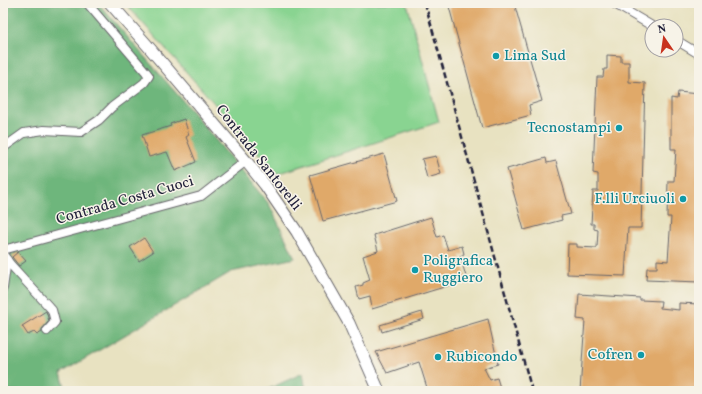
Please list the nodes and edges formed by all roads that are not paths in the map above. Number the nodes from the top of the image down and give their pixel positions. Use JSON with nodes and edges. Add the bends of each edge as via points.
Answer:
{"nodes":[{"id":1,"x":86,"y":3,"type":"edge"},
{"id":2,"x":110,"y":3,"type":"edge"},
{"id":3,"x":613,"y":3,"type":"edge"},
{"id":4,"x":644,"y":21,"type":"edge"},
{"id":5,"x":684,"y":45,"type":"edge"},
{"id":6,"x":699,"y":54,"type":"edge"},
{"id":7,"x":3,"y":148,"type":"edge"},
{"id":8,"x":246,"y":161,"type":"junction"},
{"id":9,"x":3,"y":250,"type":"edge"},
{"id":10,"x":5,"y":257,"type":"edge"},
{"id":11,"x":3,"y":288,"type":"edge"},
{"id":12,"x":47,"y":331,"type":"dead end"},
{"id":13,"x":379,"y":391,"type":"edge"}],
"edges":[{"from":1,"to":7,"type":"street","via":[[146,72],[148,76],[144,83],[81,132],[44,130],[24,133]]},
{"from":2,"to":8,"type":"main road","name":"Contrada Santorelli"},
{"from":3,"to":4,"type":"street"},
{"from":5,"to":6,"type":"street"},
{"from":8,"to":9,"type":"street","name":"Contrada Costa Cuoci","via":[[201,196]]},
{"from":8,"to":13,"type":"main road","name":"Contrada Santorelli","via":[[307,249],[349,323]]},
{"from":10,"to":11,"type":"street"},
{"from":10,"to":12,"type":"street","via":[[52,310],[55,322]]}]}
